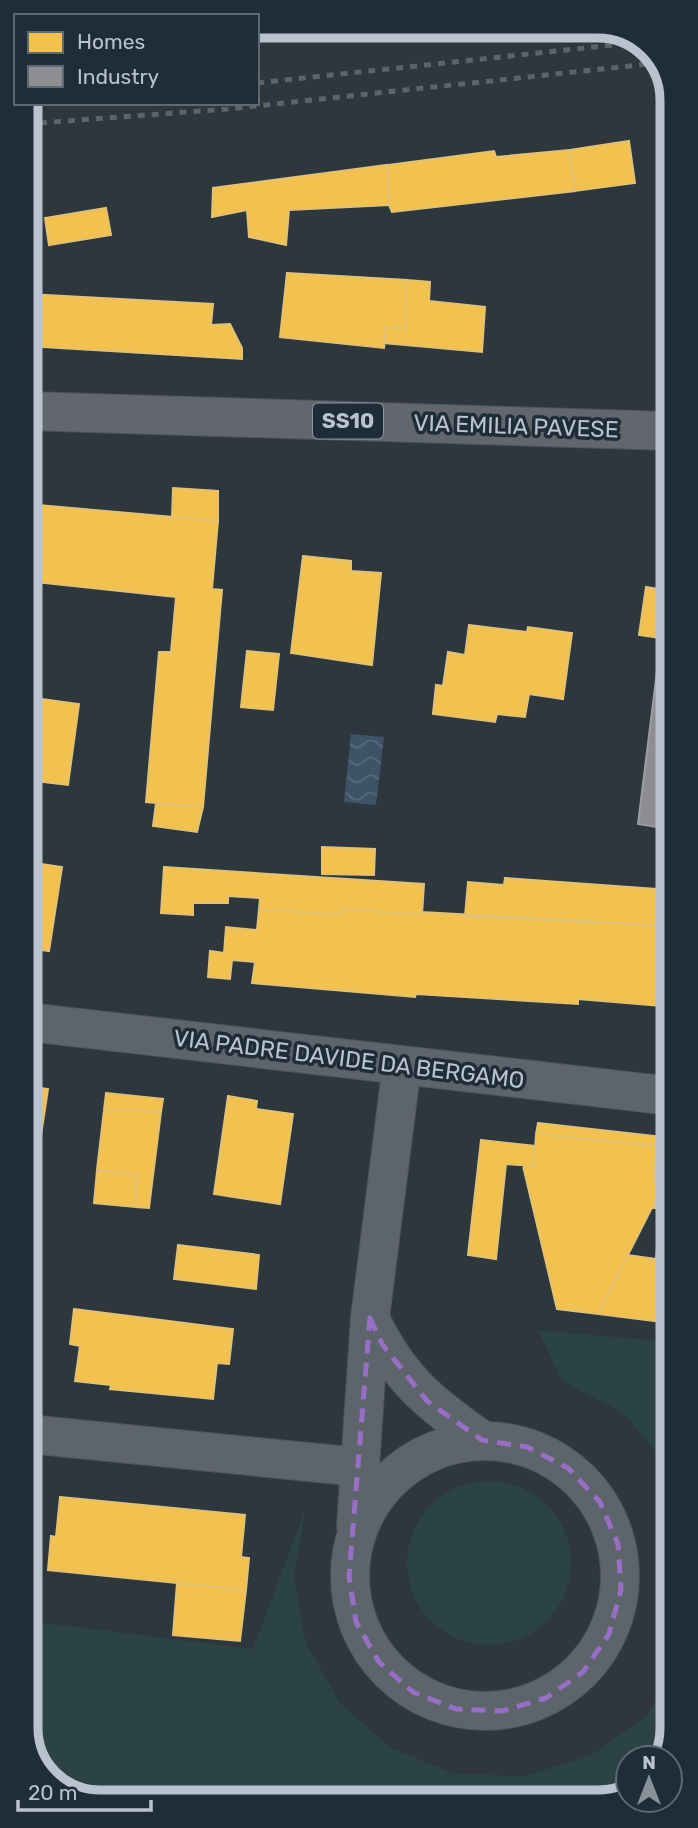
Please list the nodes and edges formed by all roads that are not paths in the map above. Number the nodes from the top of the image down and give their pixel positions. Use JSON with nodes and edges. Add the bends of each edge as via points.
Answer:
{"nodes":[{"id":1,"x":39,"y":411,"type":"edge"},
{"id":2,"x":660,"y":430,"type":"edge"},
{"id":3,"x":38,"y":1023,"type":"edge"},
{"id":4,"x":402,"y":1065,"type":"junction"},
{"id":5,"x":660,"y":1095,"type":"edge"},
{"id":6,"x":370,"y":1318,"type":"junction"},
{"id":7,"x":38,"y":1435,"type":"edge"},
{"id":8,"x":482,"y":1440,"type":"junction"},
{"id":9,"x":359,"y":1467,"type":"junction"},
{"id":10,"x":356,"y":1531,"type":"junction"}],
"edges":[{"from":1,"to":2,"type":"main road","name":"VIA EMILIA PAVESE","number":"SS10"},
{"from":3,"to":4,"type":"street","name":"VIA PADRE DAVIDE DA BERGAMO"},
{"from":4,"to":5,"type":"street","name":"VIA PADRE DAVIDE DA BERGAMO"},
{"from":4,"to":6,"type":"street"},
{"from":6,"to":8,"type":"street","via":[[382,1344],[414,1387]]},
{"from":6,"to":9,"type":"street"},
{"from":7,"to":9,"type":"street"},
{"from":8,"to":10,"type":"street","via":[[441,1447],[405,1466],[375,1495]]},
{"from":8,"to":10,"type":"street","via":[[527,1447],[568,1468],[600,1502],[618,1544],[621,1590],[609,1634],[583,1672],[546,1698],[502,1712],[456,1709],[413,1692],[379,1662],[356,1622],[349,1576]]},
{"from":9,"to":10,"type":"street"}]}
